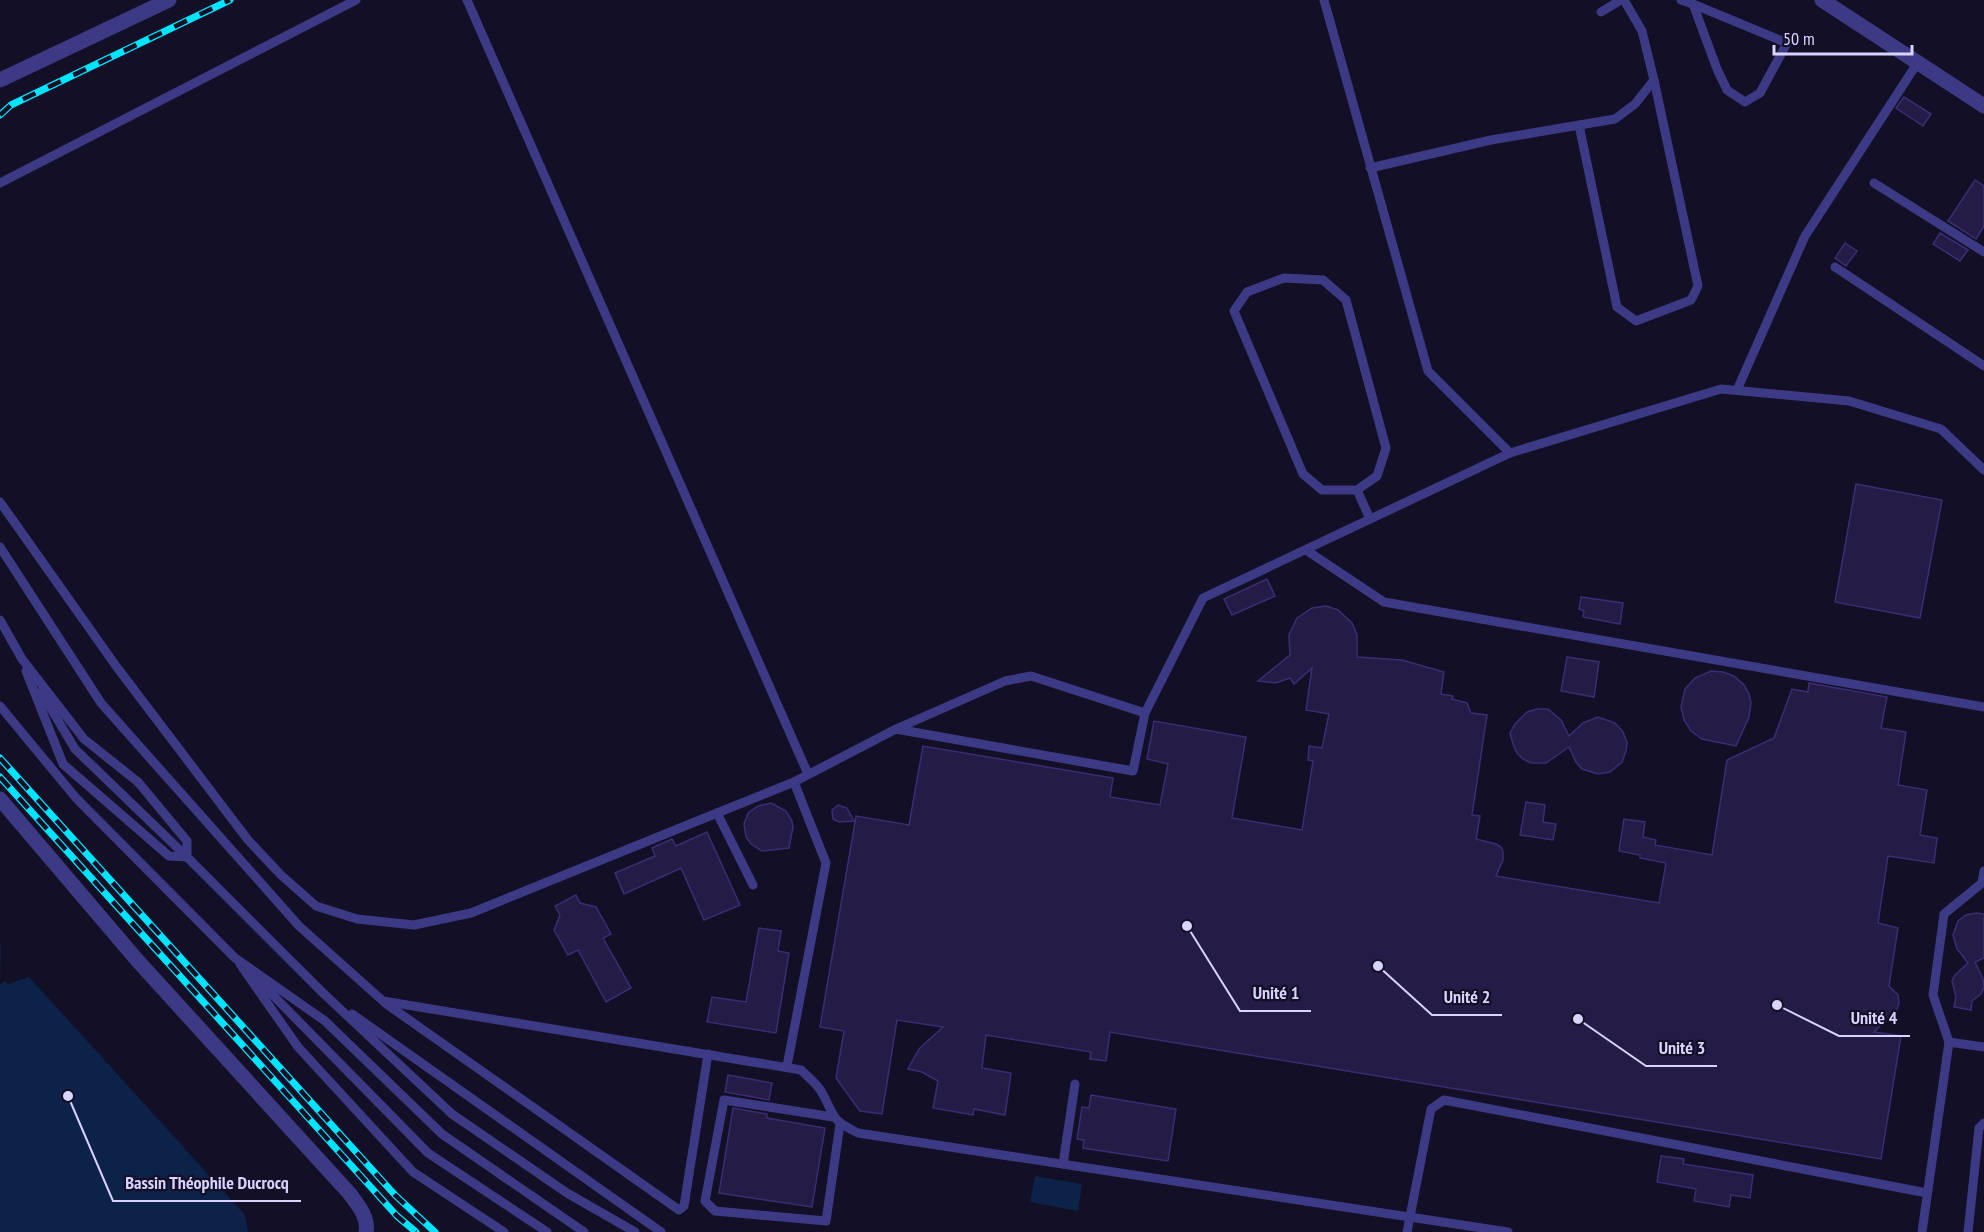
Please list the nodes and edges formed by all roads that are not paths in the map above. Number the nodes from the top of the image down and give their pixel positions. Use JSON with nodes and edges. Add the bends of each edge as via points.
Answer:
{"nodes":[{"id":1,"x":169,"y":0,"type":"edge"},
{"id":2,"x":356,"y":0,"type":"edge"},
{"id":3,"x":467,"y":0,"type":"edge"},
{"id":4,"x":1324,"y":0,"type":"edge"},
{"id":5,"x":1623,"y":0,"type":"edge"},
{"id":6,"x":1681,"y":0,"type":"edge"},
{"id":7,"x":1822,"y":0,"type":"edge"},
{"id":8,"x":1835,"y":0,"type":"edge"},
{"id":9,"x":1694,"y":4,"type":"junction"},
{"id":10,"x":1601,"y":12,"type":"dead end"},
{"id":11,"x":1846,"y":15,"type":"junction"},
{"id":12,"x":1918,"y":62,"type":"junction"},
{"id":13,"x":0,"y":80,"type":"edge"},
{"id":14,"x":1654,"y":80,"type":"junction"},
{"id":15,"x":1984,"y":106,"type":"edge"},
{"id":16,"x":1579,"y":126,"type":"junction"},
{"id":17,"x":1370,"y":168,"type":"junction"},
{"id":18,"x":0,"y":183,"type":"edge"},
{"id":19,"x":1874,"y":183,"type":"dead end"},
{"id":20,"x":1984,"y":252,"type":"edge"},
{"id":21,"x":1835,"y":267,"type":"dead end"},
{"id":22,"x":1984,"y":366,"type":"edge"},
{"id":23,"x":1737,"y":390,"type":"junction"},
{"id":24,"x":1510,"y":453,"type":"junction"},
{"id":25,"x":1984,"y":470,"type":"edge"},
{"id":26,"x":1357,"y":490,"type":"junction"},
{"id":27,"x":0,"y":502,"type":"edge"},
{"id":28,"x":1370,"y":519,"type":"junction"},
{"id":29,"x":0,"y":547,"type":"edge"},
{"id":30,"x":1305,"y":550,"type":"junction"},
{"id":31,"x":0,"y":620,"type":"edge"},
{"id":32,"x":22,"y":659,"type":"junction"},
{"id":33,"x":0,"y":706,"type":"edge"},
{"id":34,"x":1984,"y":707,"type":"edge"},
{"id":35,"x":1145,"y":713,"type":"junction"},
{"id":36,"x":896,"y":729,"type":"junction"},
{"id":37,"x":808,"y":774,"type":"junction"},
{"id":38,"x":794,"y":782,"type":"junction"},
{"id":39,"x":0,"y":799,"type":"edge"},
{"id":40,"x":717,"y":813,"type":"junction"},
{"id":41,"x":187,"y":857,"type":"junction"},
{"id":42,"x":1984,"y":871,"type":"edge"},
{"id":43,"x":753,"y":885,"type":"dead end"},
{"id":44,"x":235,"y":958,"type":"junction"},
{"id":45,"x":322,"y":992,"type":"junction"},
{"id":46,"x":383,"y":1001,"type":"junction"},
{"id":47,"x":1949,"y":1042,"type":"junction"},
{"id":48,"x":1984,"y":1047,"type":"edge"},
{"id":49,"x":708,"y":1054,"type":"junction"},
{"id":50,"x":787,"y":1066,"type":"junction"},
{"id":51,"x":1075,"y":1084,"type":"dead end"},
{"id":52,"x":836,"y":1120,"type":"junction"},
{"id":53,"x":1984,"y":1123,"type":"edge"},
{"id":54,"x":1063,"y":1164,"type":"junction"},
{"id":55,"x":1927,"y":1193,"type":"junction"},
{"id":56,"x":1410,"y":1216,"type":"junction"},
{"id":57,"x":366,"y":1232,"type":"edge"},
{"id":58,"x":504,"y":1232,"type":"edge"},
{"id":59,"x":547,"y":1232,"type":"edge"},
{"id":60,"x":584,"y":1232,"type":"edge"},
{"id":61,"x":635,"y":1232,"type":"edge"},
{"id":62,"x":661,"y":1232,"type":"edge"},
{"id":63,"x":1407,"y":1232,"type":"edge"},
{"id":64,"x":1508,"y":1232,"type":"edge"},
{"id":65,"x":1922,"y":1232,"type":"edge"},
{"id":66,"x":1968,"y":1232,"type":"edge"}],
"edges":[{"from":1,"to":13,"type":"street"},
{"from":2,"to":18,"type":"lane"},
{"from":3,"to":37,"type":"lane"},
{"from":4,"to":17,"type":"lane"},
{"from":5,"to":10,"type":"lane"},
{"from":5,"to":14,"type":"lane","via":[[1642,31]]},
{"from":6,"to":9,"type":"lane"},
{"from":7,"to":11,"type":"street"},
{"from":8,"to":11,"type":"street"},
{"from":9,"to":9,"type":"lane","via":[[1727,90],[1745,102],[1760,93],[1787,43]]},
{"from":11,"to":12,"type":"street"},
{"from":12,"to":15,"type":"street"},
{"from":12,"to":23,"type":"lane","via":[[1805,236]]},
{"from":14,"to":16,"type":"lane","via":[[1635,104],[1616,119]]},
{"from":14,"to":16,"type":"lane","via":[[1698,286],[1691,300],[1636,321],[1617,307]]},
{"from":16,"to":17,"type":"lane","via":[[1491,140]]},
{"from":17,"to":24,"type":"lane","via":[[1428,371]]},
{"from":19,"to":20,"type":"lane"},
{"from":21,"to":22,"type":"lane"},
{"from":23,"to":24,"type":"lane","via":[[1721,389]]},
{"from":23,"to":25,"type":"lane","via":[[1850,401],[1941,429]]},
{"from":24,"to":28,"type":"lane"},
{"from":26,"to":26,"type":"lane","via":[[1377,476],[1386,448],[1346,300],[1323,280],[1284,278],[1247,292],[1234,311],[1303,474],[1322,490]]},
{"from":26,"to":28,"type":"lane"},
{"from":27,"to":40,"type":"lane","via":[[116,666],[248,840],[316,906],[357,919],[414,925],[471,913]]},
{"from":28,"to":30,"type":"lane"},
{"from":29,"to":46,"type":"lane","via":[[101,703],[299,927]]},
{"from":30,"to":34,"type":"lane","via":[[1384,602]]},
{"from":30,"to":35,"type":"lane","via":[[1203,598]]},
{"from":31,"to":32,"type":"lane"},
{"from":32,"to":41,"type":"lane","via":[[75,749]]},
{"from":32,"to":41,"type":"lane","via":[[84,739],[138,782],[187,841]]},
{"from":32,"to":41,"type":"lane","via":[[63,764],[169,856]]},
{"from":33,"to":44,"type":"lane","via":[[76,798]]},
{"from":35,"to":36,"type":"lane","via":[[1030,676],[1005,681]]},
{"from":35,"to":36,"type":"lane","via":[[1133,771]]},
{"from":36,"to":37,"type":"lane"},
{"from":37,"to":38,"type":"lane"},
{"from":38,"to":40,"type":"lane"},
{"from":38,"to":50,"type":"lane","via":[[826,863]]},
{"from":39,"to":57,"type":"street","via":[[137,960],[350,1194],[362,1210],[368,1226]]},
{"from":40,"to":43,"type":"lane"},
{"from":41,"to":45,"type":"lane"},
{"from":42,"to":47,"type":"lane","via":[[1982,884],[1944,914],[1933,995]]},
{"from":44,"to":58,"type":"lane","via":[[298,1047],[413,1172]]},
{"from":44,"to":59,"type":"lane","via":[[428,1153]]},
{"from":44,"to":60,"type":"lane","via":[[325,1021],[442,1134]]},
{"from":45,"to":61,"type":"lane","via":[[452,1114],[567,1193]]},
{"from":45,"to":62,"type":"lane"},
{"from":46,"to":49,"type":"lane"},
{"from":46,"to":49,"type":"lane","via":[[678,1210],[684,1206]]},
{"from":47,"to":48,"type":"lane"},
{"from":47,"to":55,"type":"lane"},
{"from":49,"to":50,"type":"lane"},
{"from":50,"to":52,"type":"lane","via":[[801,1070],[820,1089]]},
{"from":51,"to":54,"type":"lane"},
{"from":52,"to":52,"type":"lane","via":[[724,1100],[705,1201],[715,1210],[826,1221]]},
{"from":52,"to":54,"type":"lane","via":[[858,1133]]},
{"from":53,"to":66,"type":"lane","via":[[1979,1128]]},
{"from":54,"to":56,"type":"lane"},
{"from":55,"to":56,"type":"lane","via":[[1444,1100],[1431,1109]]},
{"from":55,"to":65,"type":"lane"},
{"from":56,"to":63,"type":"lane"},
{"from":56,"to":64,"type":"lane"}]}
